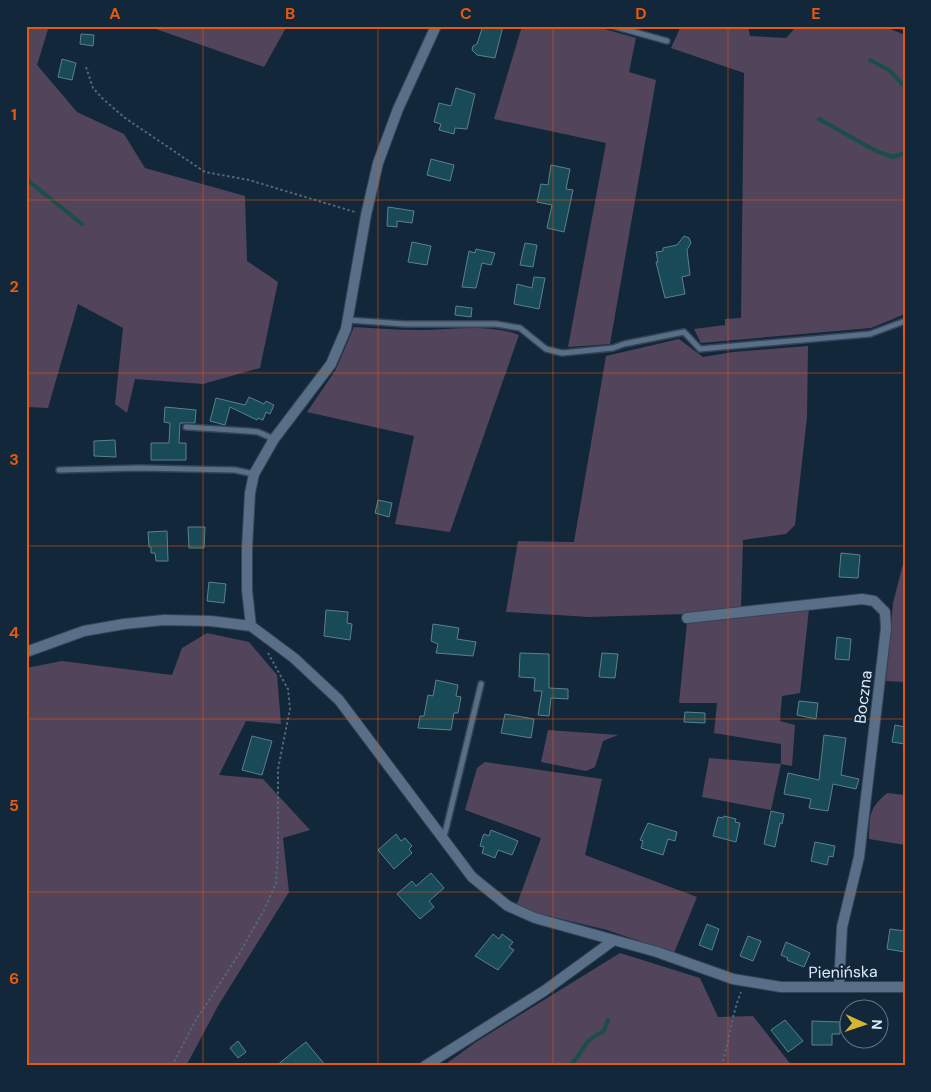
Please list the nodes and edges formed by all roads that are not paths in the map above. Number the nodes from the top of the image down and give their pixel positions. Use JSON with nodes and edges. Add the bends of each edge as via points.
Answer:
{"nodes":[{"id":1,"x":436,"y":26,"type":"edge"},
{"id":2,"x":613,"y":26,"type":"edge"},
{"id":3,"x":667,"y":41,"type":"dead end"},
{"id":4,"x":348,"y":320,"type":"junction"},
{"id":5,"x":905,"y":321,"type":"edge"},
{"id":6,"x":186,"y":427,"type":"dead end"},
{"id":7,"x":274,"y":440,"type":"junction"},
{"id":8,"x":59,"y":470,"type":"dead end"},
{"id":9,"x":254,"y":474,"type":"junction"},
{"id":10,"x":687,"y":618,"type":"dead end"},
{"id":11,"x":251,"y":626,"type":"junction"},
{"id":12,"x":26,"y":652,"type":"edge"},
{"id":13,"x":481,"y":684,"type":"dead end"},
{"id":14,"x":442,"y":837,"type":"junction"},
{"id":15,"x":614,"y":940,"type":"junction"},
{"id":16,"x":839,"y":987,"type":"junction"},
{"id":17,"x":905,"y":987,"type":"edge"},
{"id":18,"x":425,"y":1066,"type":"edge"}],
"edges":[{"from":1,"to":4,"type":"street","via":[[398,109],[378,163]]},
{"from":2,"to":3,"type":"lane"},
{"from":4,"to":5,"type":"lane","via":[[496,324],[520,328],[546,348],[562,353],[613,348],[684,332],[700,349],[851,336],[870,334]]},
{"from":4,"to":7,"type":"street","via":[[331,364]]},
{"from":6,"to":7,"type":"lane","via":[[258,432]]},
{"from":7,"to":9,"type":"street"},
{"from":8,"to":9,"type":"lane","via":[[139,468],[235,470]]},
{"from":9,"to":11,"type":"street","via":[[250,493],[246,590]]},
{"from":10,"to":16,"type":"street","name":"Boczna","via":[[862,599],[874,601],[885,612],[886,628],[859,856],[842,927]]},
{"from":11,"to":12,"type":"street","via":[[183,620],[124,624],[84,631]]},
{"from":11,"to":14,"type":"street","name":"Pienińska","via":[[294,658],[340,700]]},
{"from":13,"to":14,"type":"lane"},
{"from":14,"to":15,"type":"street","name":"Pienińska","via":[[472,876],[508,906],[535,918]]},
{"from":15,"to":16,"type":"street","name":"Pienińska","via":[[733,979],[781,987]]},
{"from":15,"to":18,"type":"street","via":[[544,991]]},
{"from":16,"to":17,"type":"street","name":"Pienińska"}]}
